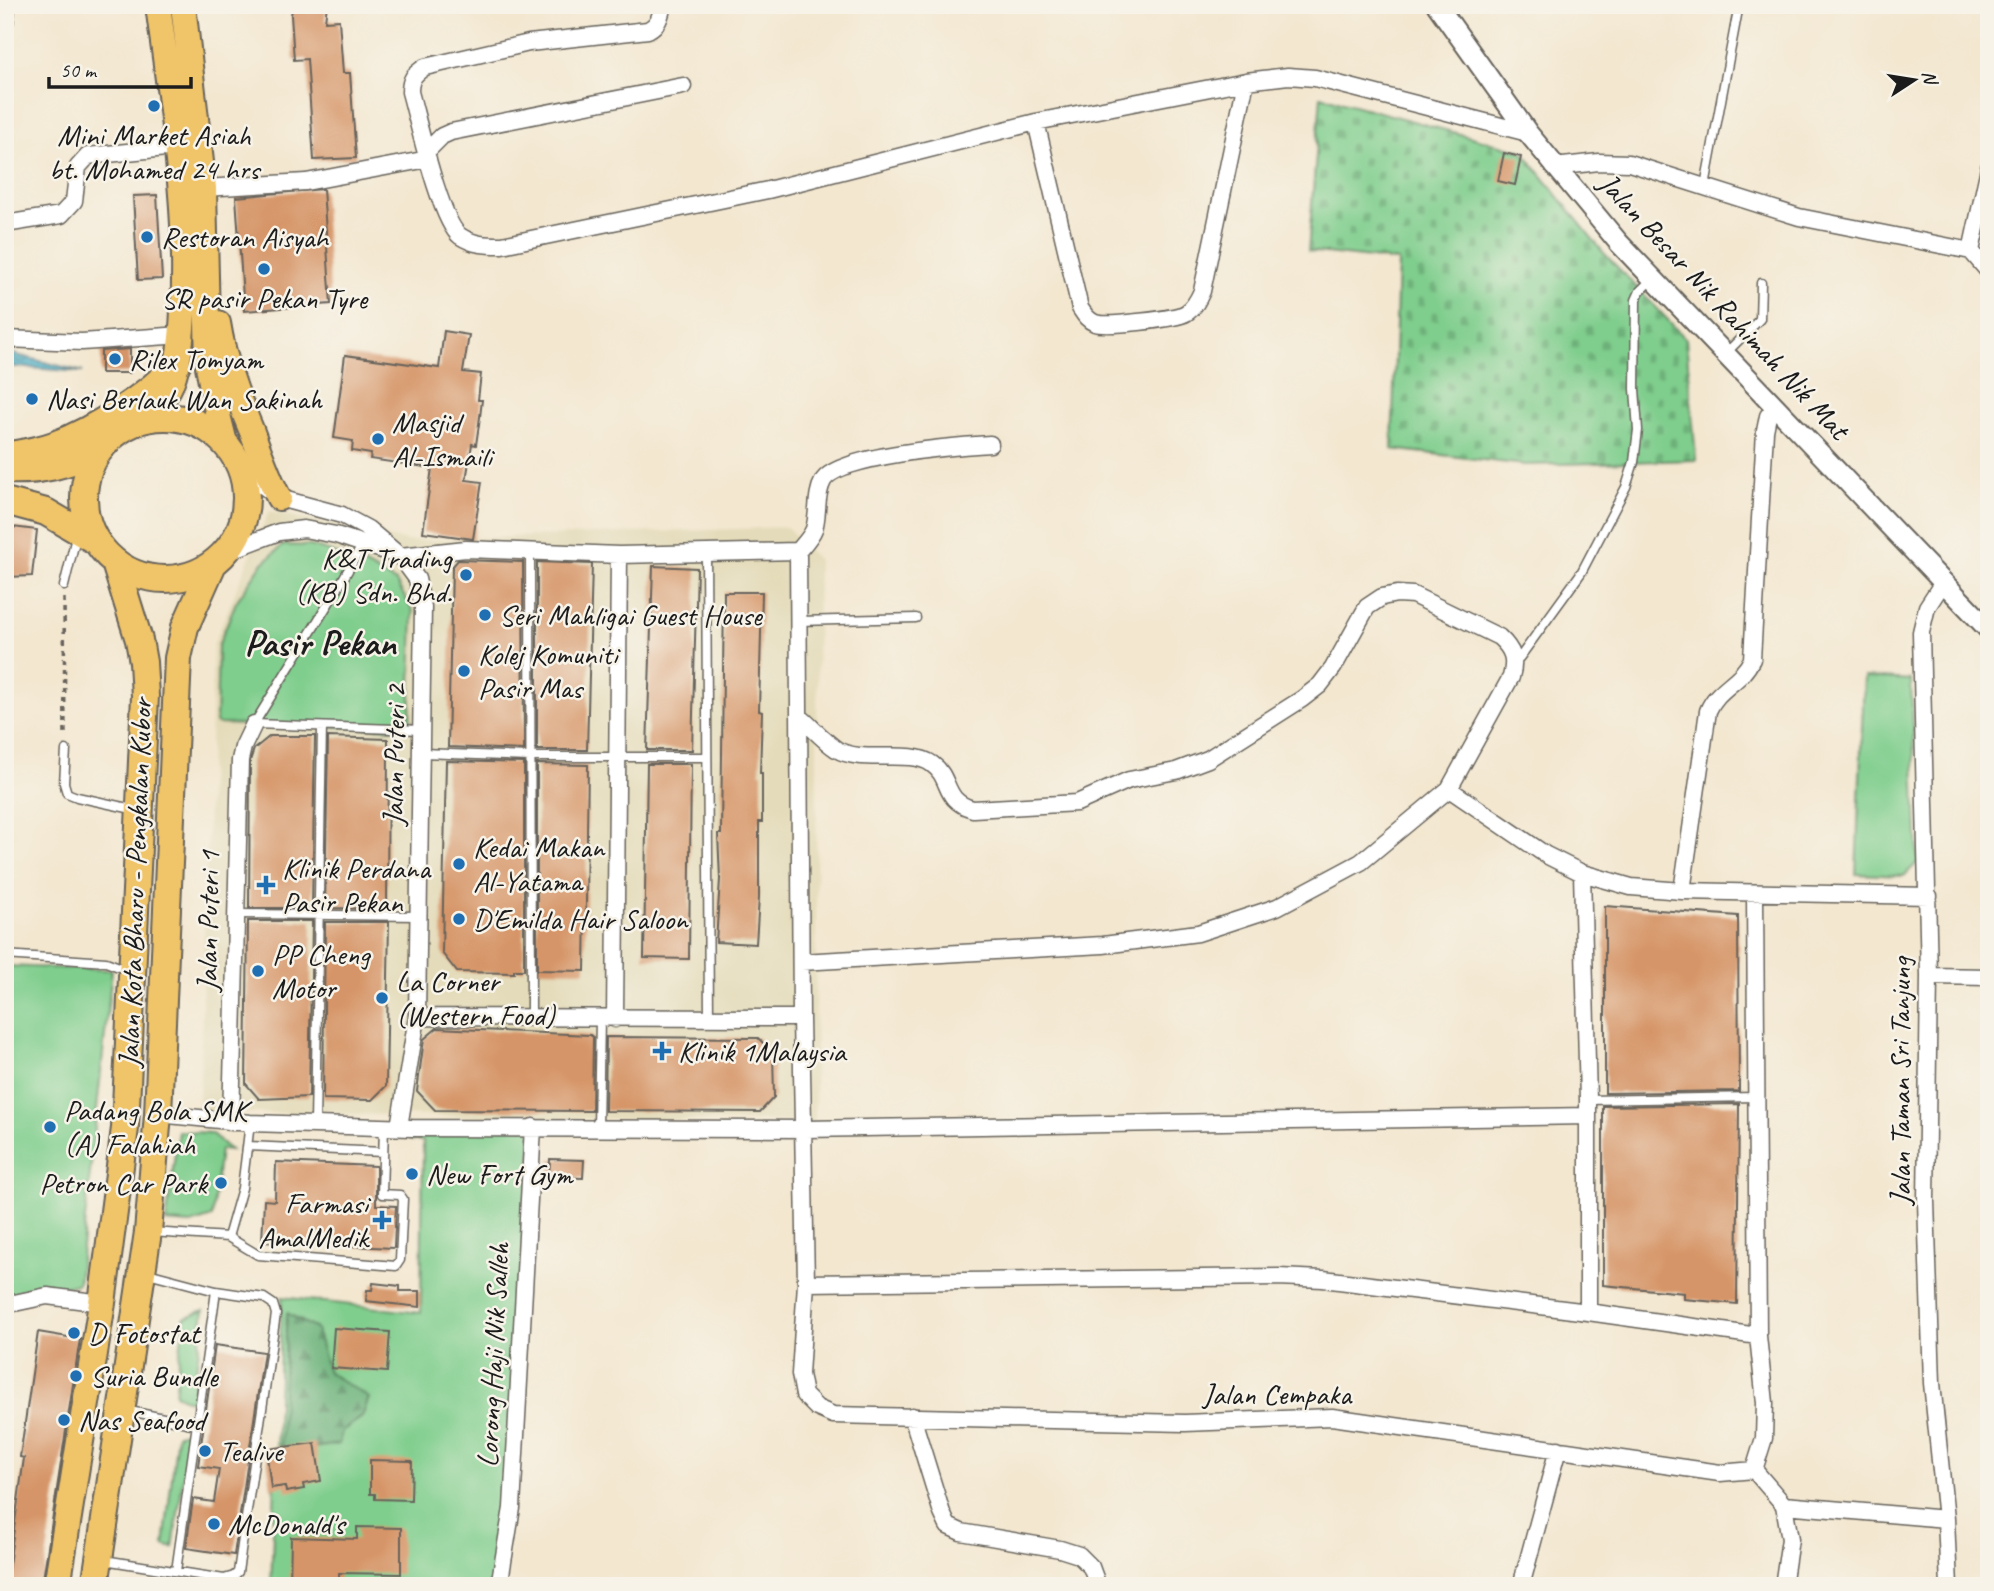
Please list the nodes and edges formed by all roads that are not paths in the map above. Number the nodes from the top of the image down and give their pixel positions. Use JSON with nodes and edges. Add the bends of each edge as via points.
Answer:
{"nodes":[{"id":1,"x":11,"y":5,"type":"edge"},
{"id":2,"x":158,"y":5,"type":"edge"},
{"id":3,"x":183,"y":5,"type":"edge"},
{"id":4,"x":663,"y":5,"type":"edge"},
{"id":5,"x":1437,"y":5,"type":"edge"},
{"id":6,"x":1738,"y":10,"type":"dead end"},
{"id":7,"x":9,"y":23,"type":"dead end"},
{"id":8,"x":1245,"y":81,"type":"junction"},
{"id":9,"x":683,"y":86,"type":"dead end"},
{"id":10,"x":1036,"y":122,"type":"junction"},
{"id":11,"x":1528,"y":133,"type":"junction"},
{"id":12,"x":176,"y":146,"type":"junction"},
{"id":13,"x":427,"y":155,"type":"junction"},
{"id":14,"x":1554,"y":167,"type":"junction"},
{"id":15,"x":1989,"y":168,"type":"edge"},
{"id":16,"x":1705,"y":186,"type":"junction"},
{"id":17,"x":204,"y":188,"type":"junction"},
{"id":18,"x":5,"y":224,"type":"edge"},
{"id":19,"x":206,"y":228,"type":"junction"},
{"id":20,"x":1971,"y":251,"type":"junction"},
{"id":21,"x":1989,"y":272,"type":"edge"},
{"id":22,"x":1653,"y":278,"type":"junction"},
{"id":23,"x":1761,"y":283,"type":"dead end"},
{"id":24,"x":182,"y":335,"type":"junction"},
{"id":25,"x":5,"y":339,"type":"edge"},
{"id":26,"x":1725,"y":354,"type":"junction"},
{"id":27,"x":177,"y":364,"type":"junction"},
{"id":28,"x":1776,"y":406,"type":"junction"},
{"id":29,"x":145,"y":418,"type":"junction"},
{"id":30,"x":225,"y":443,"type":"junction"},
{"id":31,"x":990,"y":444,"type":"dead end"},
{"id":32,"x":97,"y":451,"type":"junction"},
{"id":33,"x":5,"y":456,"type":"edge"},
{"id":34,"x":240,"y":468,"type":"junction"},
{"id":35,"x":5,"y":470,"type":"edge"},
{"id":36,"x":279,"y":498,"type":"junction"},
{"id":37,"x":5,"y":501,"type":"edge"},
{"id":38,"x":86,"y":535,"type":"junction"},
{"id":39,"x":365,"y":536,"type":"junction"},
{"id":40,"x":798,"y":551,"type":"junction"},
{"id":41,"x":530,"y":552,"type":"junction"},
{"id":42,"x":706,"y":553,"type":"junction"},
{"id":43,"x":619,"y":555,"type":"junction"},
{"id":44,"x":400,"y":556,"type":"junction"},
{"id":45,"x":219,"y":558,"type":"junction"},
{"id":46,"x":115,"y":563,"type":"junction"},
{"id":47,"x":1944,"y":581,"type":"junction"},
{"id":48,"x":64,"y":586,"type":"road end"},
{"id":49,"x":916,"y":618,"type":"dead end"},
{"id":50,"x":799,"y":621,"type":"junction"},
{"id":51,"x":1989,"y":630,"type":"edge"},
{"id":52,"x":1515,"y":662,"type":"junction"},
{"id":53,"x":799,"y":716,"type":"junction"},
{"id":54,"x":254,"y":724,"type":"junction"},
{"id":55,"x":323,"y":727,"type":"junction"},
{"id":56,"x":422,"y":730,"type":"junction"},
{"id":57,"x":66,"y":750,"type":"road end"},
{"id":58,"x":422,"y":753,"type":"junction"},
{"id":59,"x":530,"y":757,"type":"junction"},
{"id":60,"x":617,"y":757,"type":"junction"},
{"id":61,"x":707,"y":757,"type":"junction"},
{"id":62,"x":1449,"y":789,"type":"junction"},
{"id":63,"x":139,"y":810,"type":"junction"},
{"id":64,"x":1582,"y":873,"type":"junction"},
{"id":65,"x":1682,"y":891,"type":"junction"},
{"id":66,"x":1755,"y":894,"type":"junction"},
{"id":67,"x":1928,"y":896,"type":"junction"},
{"id":68,"x":236,"y":914,"type":"junction"},
{"id":69,"x":319,"y":914,"type":"junction"},
{"id":70,"x":419,"y":916,"type":"junction"},
{"id":71,"x":5,"y":955,"type":"edge"},
{"id":72,"x":801,"y":962,"type":"junction"},
{"id":73,"x":133,"y":973,"type":"junction"},
{"id":74,"x":1929,"y":976,"type":"junction"},
{"id":75,"x":1989,"y":977,"type":"edge"},
{"id":76,"x":418,"y":1017,"type":"junction"},
{"id":77,"x":531,"y":1018,"type":"junction"},
{"id":78,"x":709,"y":1018,"type":"junction"},
{"id":79,"x":801,"y":1018,"type":"junction"},
{"id":80,"x":607,"y":1019,"type":"junction"},
{"id":81,"x":1757,"y":1097,"type":"junction"},
{"id":82,"x":1588,"y":1108,"type":"junction"},
{"id":83,"x":158,"y":1114,"type":"junction"},
{"id":84,"x":231,"y":1122,"type":"junction"},
{"id":85,"x":250,"y":1123,"type":"junction"},
{"id":86,"x":315,"y":1124,"type":"junction"},
{"id":87,"x":392,"y":1127,"type":"junction"},
{"id":88,"x":533,"y":1127,"type":"junction"},
{"id":89,"x":598,"y":1127,"type":"junction"},
{"id":90,"x":804,"y":1129,"type":"junction"},
{"id":91,"x":248,"y":1146,"type":"junction"},
{"id":92,"x":383,"y":1152,"type":"junction"},
{"id":93,"x":148,"y":1232,"type":"junction"},
{"id":94,"x":228,"y":1237,"type":"junction"},
{"id":95,"x":141,"y":1272,"type":"junction"},
{"id":96,"x":806,"y":1283,"type":"junction"},
{"id":97,"x":216,"y":1291,"type":"junction"},
{"id":98,"x":102,"y":1303,"type":"junction"},
{"id":99,"x":5,"y":1305,"type":"edge"},
{"id":100,"x":1588,"y":1312,"type":"junction"},
{"id":101,"x":1758,"y":1336,"type":"junction"},
{"id":102,"x":121,"y":1409,"type":"junction"},
{"id":103,"x":912,"y":1416,"type":"junction"},
{"id":104,"x":197,"y":1425,"type":"junction"},
{"id":105,"x":1558,"y":1449,"type":"junction"},
{"id":106,"x":1754,"y":1470,"type":"junction"},
{"id":107,"x":1784,"y":1505,"type":"junction"},
{"id":108,"x":1946,"y":1519,"type":"junction"},
{"id":109,"x":176,"y":1572,"type":"junction"},
{"id":110,"x":97,"y":1573,"type":"edge"},
{"id":111,"x":57,"y":1586,"type":"edge"},
{"id":112,"x":499,"y":1586,"type":"edge"},
{"id":113,"x":1098,"y":1586,"type":"edge"},
{"id":114,"x":1521,"y":1586,"type":"edge"},
{"id":115,"x":1783,"y":1586,"type":"edge"},
{"id":116,"x":1949,"y":1586,"type":"edge"}],
"edges":[{"from":1,"to":7,"type":"lane"},
{"from":2,"to":12,"type":"main road"},
{"from":3,"to":17,"type":"main road"},
{"from":4,"to":13,"type":"street","via":[[656,26],[648,30],[529,43],[425,67],[410,81],[410,92]]},
{"from":5,"to":11,"type":"street","name":"Jalan Besar Nik Rahimah Nik Mat"},
{"from":6,"to":16,"type":"lane"},
{"from":8,"to":10,"type":"street"},
{"from":8,"to":10,"type":"street","via":[[1202,291],[1187,313],[1174,318],[1110,324],[1087,319],[1080,308]]},
{"from":8,"to":11,"type":"street","via":[[1315,78]]},
{"from":9,"to":13,"type":"street","via":[[451,132]]},
{"from":10,"to":13,"type":"street","via":[[768,190],[502,245],[478,245],[458,234],[444,208]]},
{"from":11,"to":14,"type":"street","name":"Jalan Besar Nik Rahimah Nik Mat"},
{"from":12,"to":18,"type":"street","via":[[88,156],[78,167],[74,201],[61,215]]},
{"from":12,"to":24,"type":"main road","via":[[185,270]]},
{"from":13,"to":17,"type":"street","via":[[306,182]]},
{"from":14,"to":16,"type":"street","via":[[1629,163]]},
{"from":14,"to":22,"type":"street","name":"Jalan Besar Nik Rahimah Nik Mat"},
{"from":15,"to":20,"type":"street"},
{"from":16,"to":20,"type":"street","via":[[1799,216]]},
{"from":17,"to":19,"type":"main road"},
{"from":19,"to":30,"type":"main road","via":[[208,366]]},
{"from":19,"to":36,"type":"main road","via":[[226,363]]},
{"from":20,"to":21,"type":"street"},
{"from":22,"to":26,"type":"street","name":"Jalan Besar Nik Rahimah Nik Mat"},
{"from":22,"to":52,"type":"lane","via":[[1636,300],[1638,430],[1626,487],[1581,573]]},
{"from":23,"to":26,"type":"lane","via":[[1760,319]]},
{"from":24,"to":25,"type":"street","via":[[82,342]]},
{"from":24,"to":27,"type":"main road"},
{"from":26,"to":28,"type":"street","name":"Jalan Besar Nik Rahimah Nik Mat"},
{"from":27,"to":29,"type":"main road","via":[[163,400]]},
{"from":27,"to":33,"type":"highway","via":[[137,399],[86,429],[51,446]]},
{"from":28,"to":47,"type":"street","name":"Jalan Besar Nik Rahimah Nik Mat"},
{"from":28,"to":65,"type":"street","via":[[1765,430],[1752,659],[1741,677],[1714,697],[1708,711]]},
{"from":29,"to":30,"type":"highway","via":[[188,419]]},
{"from":29,"to":32,"type":"highway","via":[[110,436]]},
{"from":30,"to":34,"type":"highway"},
{"from":31,"to":40,"type":"street","via":[[920,451],[835,470],[818,492],[813,532]]},
{"from":32,"to":35,"type":"highway","via":[[66,465],[27,472]]},
{"from":32,"to":38,"type":"highway","via":[[83,495]]},
{"from":34,"to":36,"type":"street"},
{"from":34,"to":45,"type":"highway","via":[[244,512],[236,538]]},
{"from":36,"to":39,"type":"street","via":[[342,515]]},
{"from":37,"to":38,"type":"highway","via":[[46,512]]},
{"from":38,"to":46,"type":"highway"},
{"from":38,"to":48,"type":"lane"},
{"from":39,"to":44,"type":"street"},
{"from":39,"to":45,"type":"street","via":[[304,528],[279,532]]},
{"from":39,"to":54,"type":"lane"},
{"from":40,"to":42,"type":"street"},
{"from":40,"to":50,"type":"street"},
{"from":41,"to":43,"type":"street"},
{"from":41,"to":44,"type":"street","via":[[466,549]]},
{"from":41,"to":59,"type":"lane"},
{"from":42,"to":43,"type":"street"},
{"from":42,"to":61,"type":"lane"},
{"from":43,"to":60,"type":"street"},
{"from":44,"to":56,"type":"street","name":"Jalan Puteri 2","via":[[417,579],[423,607]]},
{"from":45,"to":46,"type":"highway","via":[[198,572],[164,580],[147,578]]},
{"from":45,"to":83,"type":"highway","name":"Jalan Kota Bharu - Pengkalan Kubor","via":[[185,627],[178,658]]},
{"from":46,"to":63,"type":"highway","name":"Jalan Kota Bharu - Pengkalan Kubor","via":[[143,662]]},
{"from":47,"to":51,"type":"street","name":"Jalan Besar Nik Rahimah Nik Mat"},
{"from":47,"to":67,"type":"street","name":"Jalan Taman Sri Tanjung","via":[[1927,607],[1922,632],[1921,819]]},
{"from":49,"to":50,"type":"lane"},
{"from":50,"to":53,"type":"street"},
{"from":52,"to":53,"type":"street","via":[[1510,648],[1499,638],[1413,595],[1382,597],[1367,607],[1333,668],[1302,699],[1194,766],[1113,785],[1077,803],[973,810],[960,806],[930,762],[837,750]]},
{"from":52,"to":62,"type":"street"},
{"from":53,"to":72,"type":"street"},
{"from":54,"to":55,"type":"lane"},
{"from":54,"to":68,"type":"street","name":"Jalan Puteri 1","via":[[240,756]]},
{"from":55,"to":56,"type":"lane"},
{"from":55,"to":69,"type":"lane"},
{"from":56,"to":58,"type":"street","name":"Jalan Puteri 2"},
{"from":57,"to":63,"type":"lane","via":[[67,793]]},
{"from":58,"to":59,"type":"lane"},
{"from":58,"to":70,"type":"street","name":"Jalan Puteri 2"},
{"from":59,"to":60,"type":"lane"},
{"from":59,"to":77,"type":"lane"},
{"from":60,"to":61,"type":"lane"},
{"from":60,"to":80,"type":"street"},
{"from":61,"to":78,"type":"lane"},
{"from":62,"to":64,"type":"street","via":[[1546,855]]},
{"from":62,"to":72,"type":"street","via":[[1361,862],[1277,907],[1198,933],[1103,945]]},
{"from":63,"to":73,"type":"highway","name":"Jalan Kota Bharu - Pengkalan Kubor"},
{"from":64,"to":65,"type":"street","via":[[1631,887]]},
{"from":64,"to":82,"type":"street"},
{"from":65,"to":66,"type":"street"},
{"from":66,"to":67,"type":"street"},
{"from":66,"to":81,"type":"street"},
{"from":67,"to":74,"type":"street","name":"Jalan Taman Sri Tanjung"},
{"from":68,"to":69,"type":"lane"},
{"from":68,"to":84,"type":"street","name":"Jalan Puteri 1"},
{"from":69,"to":70,"type":"lane"},
{"from":69,"to":86,"type":"lane"},
{"from":70,"to":76,"type":"street","name":"Jalan Puteri 2"},
{"from":71,"to":73,"type":"lane","via":[[106,962]]},
{"from":72,"to":79,"type":"street"},
{"from":73,"to":98,"type":"highway","name":"Jalan Kota Bharu - Pengkalan Kubor","via":[[125,1128]]},
{"from":74,"to":75,"type":"street"},
{"from":74,"to":108,"type":"street","name":"Jalan Taman Sri Tanjung","via":[[1926,1201],[1931,1355]]},
{"from":76,"to":77,"type":"street"},
{"from":76,"to":87,"type":"street","name":"Jalan Puteri 2"},
{"from":77,"to":80,"type":"street"},
{"from":78,"to":79,"type":"street"},
{"from":78,"to":80,"type":"street"},
{"from":79,"to":90,"type":"street"},
{"from":80,"to":89,"type":"lane"},
{"from":81,"to":82,"type":"lane"},
{"from":81,"to":101,"type":"street"},
{"from":82,"to":90,"type":"street"},
{"from":82,"to":100,"type":"street"},
{"from":83,"to":84,"type":"street"},
{"from":83,"to":93,"type":"highway","name":"Jalan Kota Bharu - Pengkalan Kubor"},
{"from":84,"to":85,"type":"street"},
{"from":85,"to":86,"type":"street"},
{"from":85,"to":91,"type":"lane"},
{"from":86,"to":87,"type":"street"},
{"from":87,"to":88,"type":"street"},
{"from":87,"to":92,"type":"lane"},
{"from":88,"to":89,"type":"street"},
{"from":88,"to":112,"type":"street","name":"Lorong Haji Nik Salleh","via":[[512,1508]]},
{"from":89,"to":90,"type":"street"},
{"from":90,"to":96,"type":"street"},
{"from":91,"to":92,"type":"lane"},
{"from":91,"to":94,"type":"lane"},
{"from":92,"to":94,"type":"lane","via":[[382,1194],[403,1199],[397,1266],[258,1255]]},
{"from":93,"to":94,"type":"lane"},
{"from":93,"to":95,"type":"highway","name":"Jalan Kota Bharu - Pengkalan Kubor"},
{"from":95,"to":97,"type":"lane"},
{"from":95,"to":102,"type":"highway","name":"Jalan Kota Bharu - Pengkalan Kubor"},
{"from":96,"to":100,"type":"street","via":[[1278,1277]]},
{"from":96,"to":103,"type":"street","name":"Jalan Cempaka","via":[[800,1374],[804,1395],[833,1415]]},
{"from":97,"to":104,"type":"lane"},
{"from":97,"to":109,"type":"lane","via":[[264,1298],[276,1309],[255,1460],[238,1572],[224,1579]]},
{"from":98,"to":99,"type":"street","via":[[47,1296]]},
{"from":98,"to":111,"type":"highway","name":"Jalan Kota Bharu - Pengkalan Kubor"},
{"from":100,"to":101,"type":"street"},
{"from":101,"to":106,"type":"street","via":[[1764,1438]]},
{"from":102,"to":104,"type":"lane"},
{"from":102,"to":110,"type":"highway","name":"Jalan Kota Bharu - Pengkalan Kubor"},
{"from":103,"to":105,"type":"street","name":"Jalan Cempaka","via":[[1185,1423],[1332,1417]]},
{"from":103,"to":113,"type":"street","via":[[948,1526],[1079,1555],[1091,1567]]},
{"from":104,"to":109,"type":"lane"},
{"from":105,"to":106,"type":"street","name":"Jalan Cempaka","via":[[1720,1473]]},
{"from":105,"to":114,"type":"street"},
{"from":106,"to":107,"type":"street"},
{"from":107,"to":108,"type":"street"},
{"from":107,"to":115,"type":"street","via":[[1790,1539]]},
{"from":108,"to":116,"type":"street","name":"Jalan Taman Sri Tanjung"},
{"from":109,"to":110,"type":"lane"}]}
